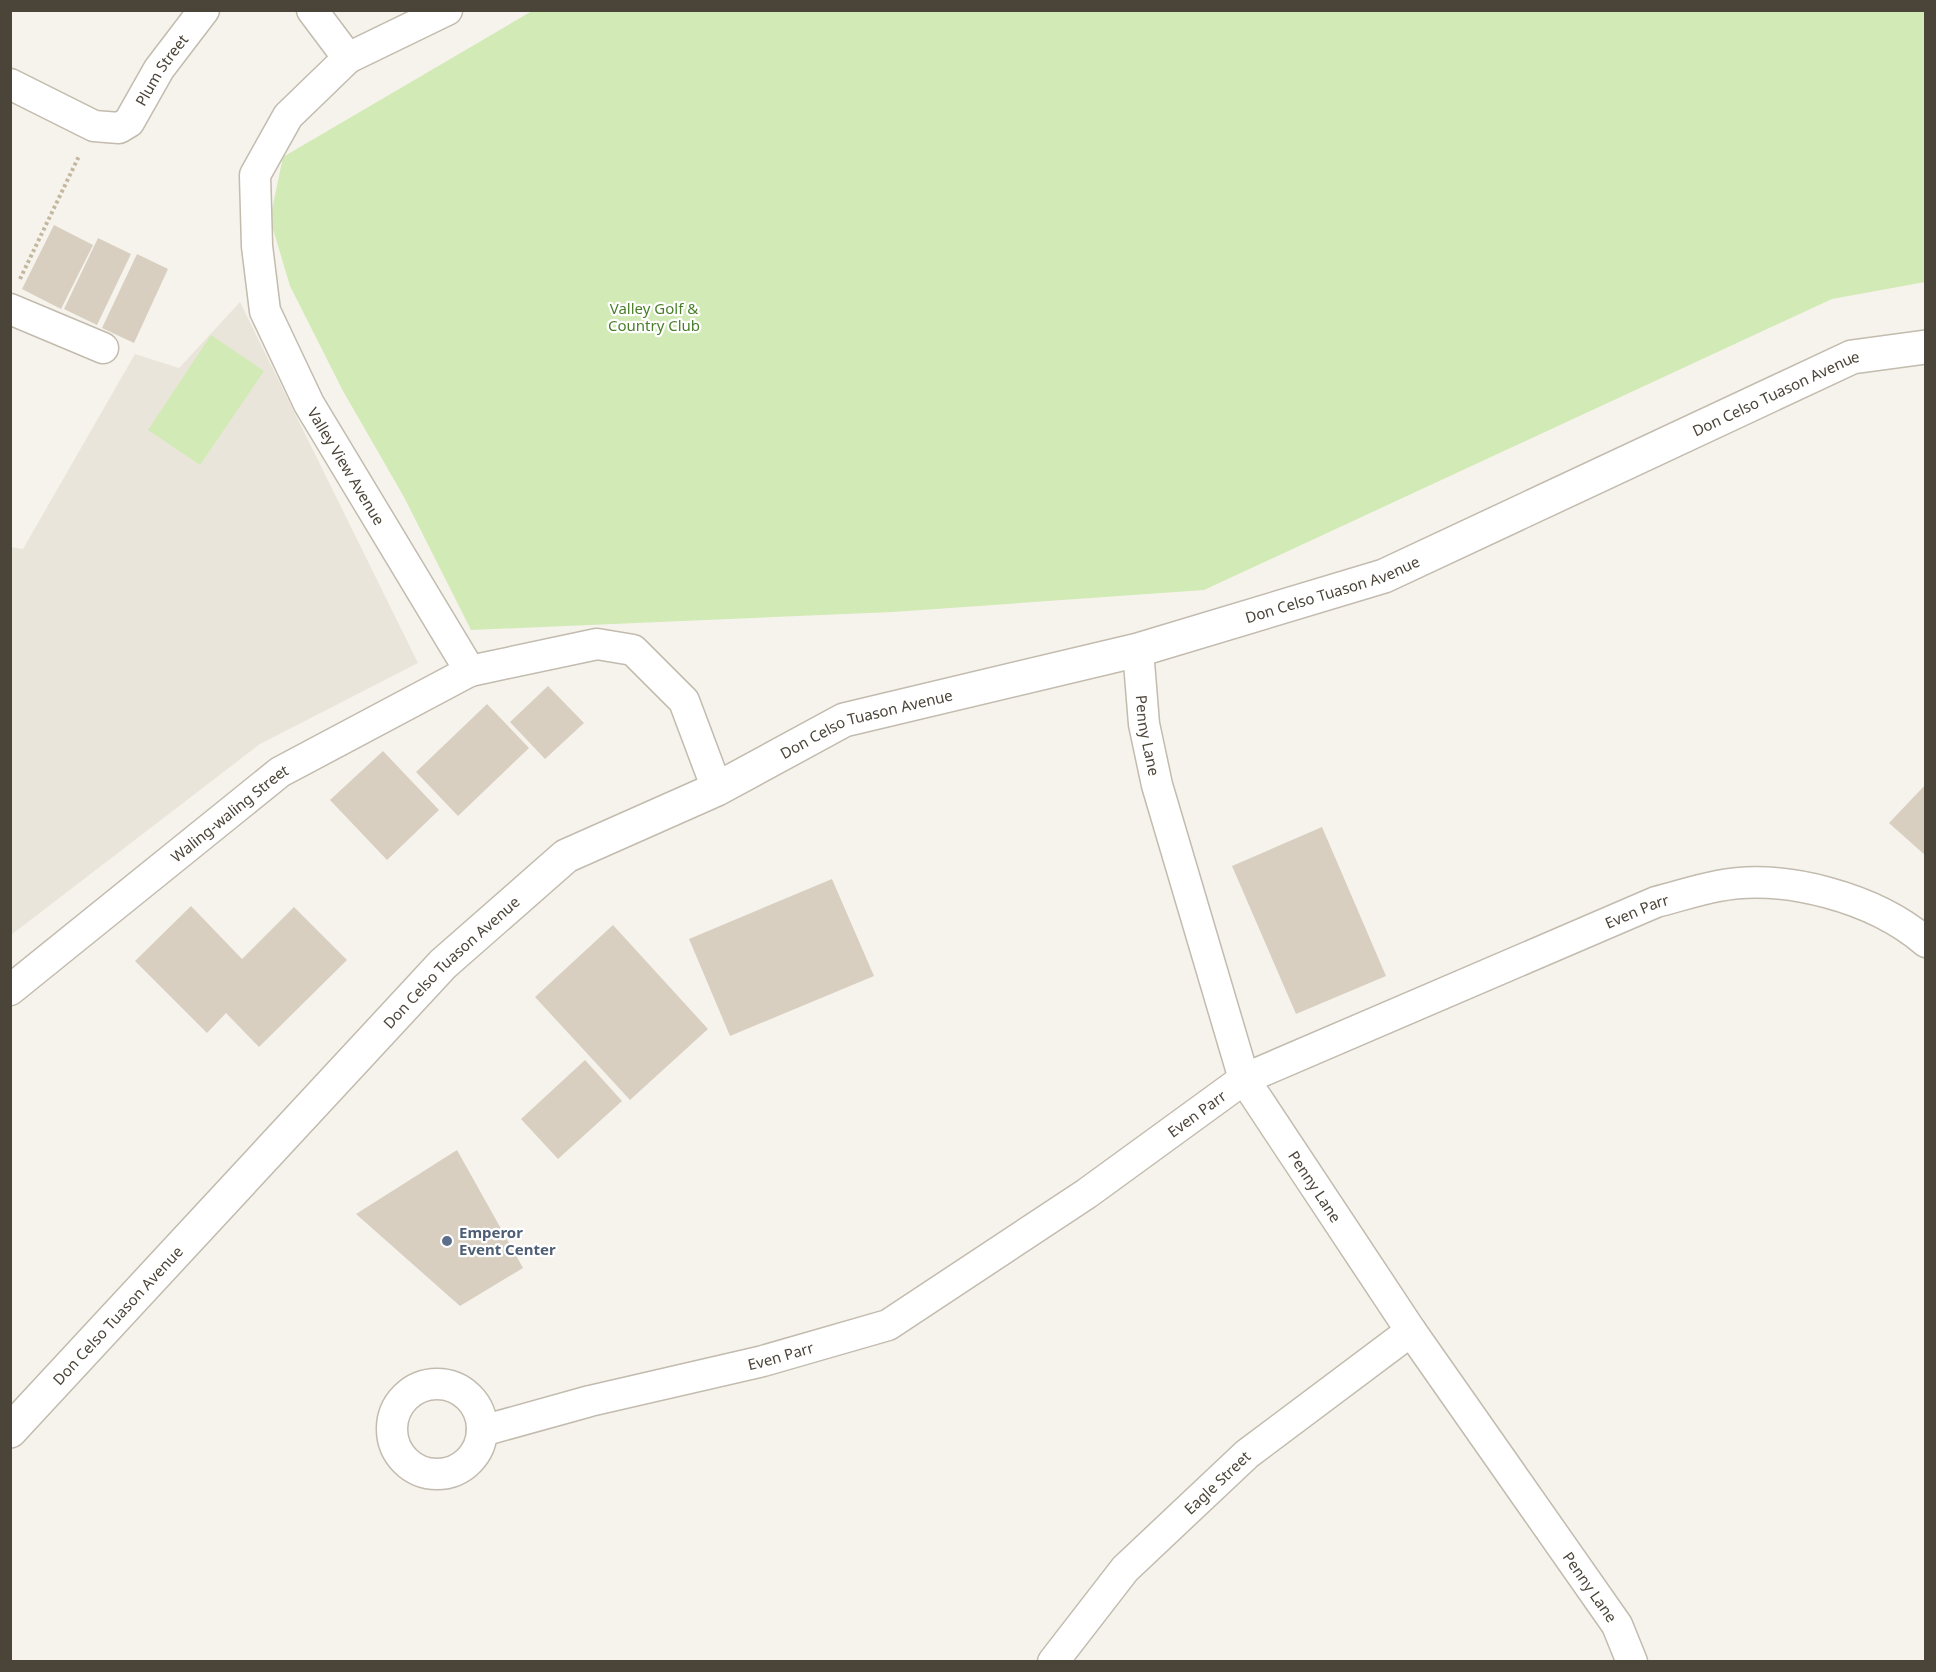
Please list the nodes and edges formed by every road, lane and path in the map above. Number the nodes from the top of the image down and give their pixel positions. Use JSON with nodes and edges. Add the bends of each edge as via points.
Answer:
{"nodes":[{"id":1,"x":204,"y":10,"type":"edge"},
{"id":2,"x":312,"y":10,"type":"edge"},
{"id":3,"x":447,"y":10,"type":"edge"},
{"id":4,"x":348,"y":58,"type":"junction"},
{"id":5,"x":10,"y":84,"type":"edge"},
{"id":6,"x":106,"y":127,"type":"junction"},
{"id":7,"x":13,"y":308,"type":"edge"},
{"id":8,"x":1926,"y":347,"type":"edge"},
{"id":9,"x":103,"y":348,"type":"dead end"},
{"id":10,"x":1138,"y":650,"type":"junction"},
{"id":11,"x":471,"y":671,"type":"junction"},
{"id":12,"x":717,"y":789,"type":"junction"},
{"id":13,"x":1926,"y":942,"type":"edge"},
{"id":14,"x":10,"y":990,"type":"edge"},
{"id":15,"x":1244,"y":1079,"type":"junction"},
{"id":16,"x":1411,"y":1331,"type":"junction"},
{"id":17,"x":10,"y":1431,"type":"edge"},
{"id":18,"x":482,"y":1431,"type":"dead end"},
{"id":19,"x":1053,"y":1662,"type":"edge"},
{"id":20,"x":1632,"y":1662,"type":"edge"}],
"edges":[{"from":1,"to":6,"type":"street","name":"Plum Street","via":[[159,69],[129,122]]},
{"from":2,"to":4,"type":"street"},
{"from":3,"to":4,"type":"street","name":"Valley View Avenue"},
{"from":4,"to":11,"type":"street","name":"Valley View Avenue","via":[[288,116],[255,175],[257,246],[265,311],[309,404]]},
{"from":5,"to":6,"type":"street"},
{"from":6,"to":7,"type":"path"},
{"from":7,"to":9,"type":"street"},
{"from":8,"to":10,"type":"street","name":"Don Celso Tuason Avenue","via":[[1852,357],[1384,576]]},
{"from":10,"to":12,"type":"street","name":"Don Celso Tuason Avenue","via":[[844,720]]},
{"from":10,"to":15,"type":"street","name":"Penny Lane","via":[[1144,724],[1157,785]]},
{"from":11,"to":12,"type":"street","via":[[597,644],[633,650],[684,701]]},
{"from":11,"to":14,"type":"street","name":"Waling-waling Street","via":[[280,772]]},
{"from":12,"to":17,"type":"street","name":"Don Celso Tuason Avenue","via":[[566,856],[442,963]]},
{"from":13,"to":15,"type":"street","name":"Even Parr","via":[[1868,906],[1827,892],[1772,883],[1720,885],[1656,902]]},
{"from":15,"to":16,"type":"street","name":"Penny Lane"},
{"from":15,"to":18,"type":"street","name":"Even Parr","via":[[1086,1194],[888,1324],[763,1361],[590,1401]]},
{"from":16,"to":19,"type":"street","name":"Eagle Street","via":[[1247,1454],[1125,1569]]},
{"from":16,"to":20,"type":"street","name":"Penny Lane","via":[[1617,1625]]}]}
